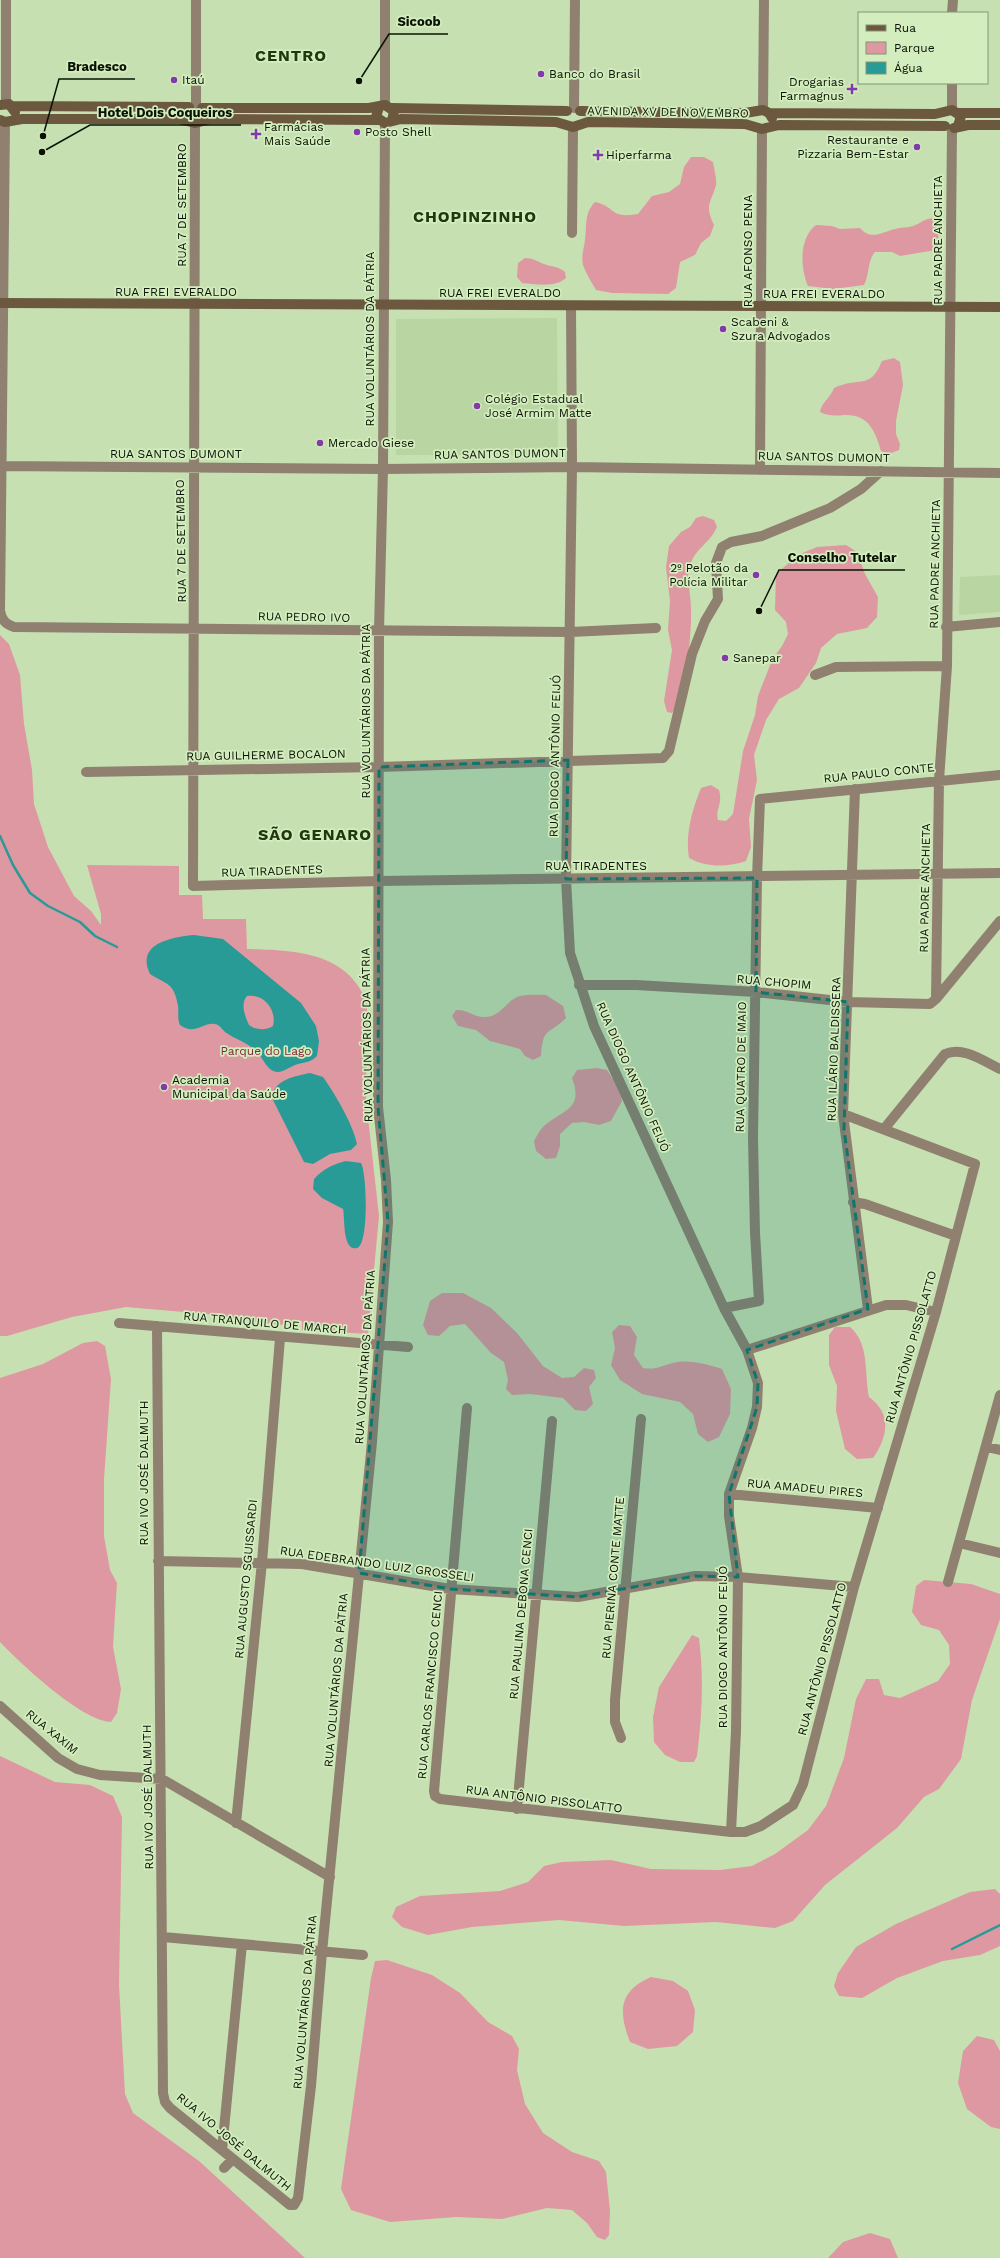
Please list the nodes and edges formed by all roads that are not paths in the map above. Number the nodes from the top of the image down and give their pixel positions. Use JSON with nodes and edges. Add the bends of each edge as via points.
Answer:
{"nodes":[{"id":1,"x":6,"y":0,"type":"edge"},
{"id":2,"x":196,"y":0,"type":"edge"},
{"id":3,"x":385,"y":0,"type":"edge"},
{"id":4,"x":574,"y":0,"type":"edge"},
{"id":5,"x":764,"y":0,"type":"edge"},
{"id":6,"x":952,"y":0,"type":"edge"},
{"id":7,"x":952,"y":12,"type":"edge"},
{"id":8,"x":952,"y":84,"type":"edge"},
{"id":9,"x":6,"y":105,"type":"edge"},
{"id":10,"x":385,"y":106,"type":"junction"},
{"id":11,"x":196,"y":107,"type":"junction"},
{"id":12,"x":574,"y":110,"type":"junction"},
{"id":13,"x":763,"y":112,"type":"junction"},
{"id":14,"x":952,"y":112,"type":"junction"},
{"id":15,"x":1000,"y":113,"type":"edge"},
{"id":16,"x":6,"y":120,"type":"edge"},
{"id":17,"x":385,"y":121,"type":"junction"},
{"id":18,"x":195,"y":122,"type":"junction"},
{"id":19,"x":573,"y":125,"type":"junction"},
{"id":20,"x":1000,"y":125,"type":"edge"},
{"id":21,"x":762,"y":127,"type":"junction"},
{"id":22,"x":952,"y":127,"type":"junction"},
{"id":23,"x":572,"y":232,"type":"dead end"},
{"id":24,"x":2,"y":303,"type":"edge"},
{"id":25,"x":194,"y":305,"type":"junction"},
{"id":26,"x":382,"y":306,"type":"junction"},
{"id":27,"x":571,"y":306,"type":"junction"},
{"id":28,"x":761,"y":307,"type":"junction"},
{"id":29,"x":951,"y":307,"type":"junction"},
{"id":30,"x":1000,"y":307,"type":"edge"},
{"id":31,"x":1,"y":466,"type":"edge"},
{"id":32,"x":193,"y":467,"type":"junction"},
{"id":33,"x":572,"y":467,"type":"junction"},
{"id":34,"x":383,"y":469,"type":"junction"},
{"id":35,"x":760,"y":470,"type":"junction"},
{"id":36,"x":881,"y":471,"type":"junction"},
{"id":37,"x":950,"y":472,"type":"junction"},
{"id":38,"x":1000,"y":473,"type":"edge"},
{"id":39,"x":1000,"y":622,"type":"edge"},
{"id":40,"x":946,"y":627,"type":"junction"},
{"id":41,"x":194,"y":628,"type":"junction"},
{"id":42,"x":656,"y":628,"type":"dead end"},
{"id":43,"x":379,"y":631,"type":"junction"},
{"id":44,"x":570,"y":632,"type":"junction"},
{"id":45,"x":947,"y":666,"type":"junction"},
{"id":46,"x":815,"y":675,"type":"dead end"},
{"id":47,"x":568,"y":760,"type":"junction"},
{"id":48,"x":379,"y":767,"type":"junction"},
{"id":49,"x":194,"y":769,"type":"junction"},
{"id":50,"x":86,"y":772,"type":"dead end"},
{"id":51,"x":1000,"y":775,"type":"edge"},
{"id":52,"x":939,"y":780,"type":"junction"},
{"id":53,"x":855,"y":788,"type":"junction"},
{"id":54,"x":760,"y":799,"type":"joint"},
{"id":55,"x":1000,"y":873,"type":"edge"},
{"id":56,"x":939,"y":875,"type":"junction"},
{"id":57,"x":853,"y":876,"type":"junction"},
{"id":58,"x":757,"y":878,"type":"junction"},
{"id":59,"x":566,"y":879,"type":"junction"},
{"id":60,"x":379,"y":881,"type":"junction"},
{"id":61,"x":193,"y":886,"type":"joint"},
{"id":62,"x":1000,"y":921,"type":"edge"},
{"id":63,"x":579,"y":985,"type":"junction"},
{"id":64,"x":756,"y":992,"type":"junction"},
{"id":65,"x":936,"y":999,"type":"junction"},
{"id":66,"x":848,"y":1002,"type":"junction"},
{"id":67,"x":1000,"y":1069,"type":"edge"},
{"id":68,"x":843,"y":1114,"type":"junction"},
{"id":69,"x":884,"y":1129,"type":"junction"},
{"id":70,"x":853,"y":1202,"type":"junction"},
{"id":71,"x":956,"y":1236,"type":"junction"},
{"id":72,"x":724,"y":1308,"type":"junction"},
{"id":73,"x":868,"y":1310,"type":"junction"},
{"id":74,"x":936,"y":1312,"type":"junction"},
{"id":75,"x":119,"y":1323,"type":"dead end"},
{"id":76,"x":157,"y":1326,"type":"junction"},
{"id":77,"x":280,"y":1338,"type":"junction"},
{"id":78,"x":379,"y":1345,"type":"junction"},
{"id":79,"x":408,"y":1347,"type":"dead end"},
{"id":80,"x":747,"y":1350,"type":"junction"},
{"id":81,"x":1000,"y":1395,"type":"edge"},
{"id":82,"x":467,"y":1408,"type":"dead end"},
{"id":83,"x":641,"y":1419,"type":"dead end"},
{"id":84,"x":552,"y":1421,"type":"dead end"},
{"id":85,"x":987,"y":1447,"type":"junction"},
{"id":86,"x":1000,"y":1450,"type":"edge"},
{"id":87,"x":729,"y":1494,"type":"junction"},
{"id":88,"x":878,"y":1508,"type":"junction"},
{"id":89,"x":959,"y":1543,"type":"junction"},
{"id":90,"x":1000,"y":1553,"type":"edge"},
{"id":91,"x":158,"y":1561,"type":"junction"},
{"id":92,"x":262,"y":1562,"type":"junction"},
{"id":93,"x":359,"y":1572,"type":"junction"},
{"id":94,"x":738,"y":1577,"type":"junction"},
{"id":95,"x":948,"y":1582,"type":"dead end"},
{"id":96,"x":854,"y":1587,"type":"junction"},
{"id":97,"x":625,"y":1588,"type":"junction"},
{"id":98,"x":450,"y":1589,"type":"junction"},
{"id":99,"x":536,"y":1594,"type":"junction"},
{"id":100,"x":0,"y":1706,"type":"edge"},
{"id":101,"x":621,"y":1738,"type":"dead end"},
{"id":102,"x":162,"y":1780,"type":"junction"},
{"id":103,"x":435,"y":1796,"type":"joint"},
{"id":104,"x":517,"y":1809,"type":"junction"},
{"id":105,"x":236,"y":1823,"type":"junction"},
{"id":106,"x":731,"y":1832,"type":"junction"},
{"id":107,"x":330,"y":1877,"type":"junction"},
{"id":108,"x":163,"y":1937,"type":"junction"},
{"id":109,"x":242,"y":1944,"type":"junction"},
{"id":110,"x":322,"y":1952,"type":"junction"},
{"id":111,"x":364,"y":1955,"type":"dead end"},
{"id":112,"x":222,"y":2150,"type":"junction"},
{"id":113,"x":232,"y":2159,"type":"junction"},
{"id":114,"x":224,"y":2168,"type":"dead end"},
{"id":115,"x":294,"y":2205,"type":"joint"}],
"edges":[{"from":1,"to":9,"type":"street"},
{"from":2,"to":11,"type":"street"},
{"from":3,"to":10,"type":"street"},
{"from":4,"to":12,"type":"street"},
{"from":5,"to":13,"type":"street"},
{"from":6,"to":7,"type":"street"},
{"from":8,"to":14,"type":"street"},
{"from":9,"to":11,"type":"main road","name":"AVENIDA XV DE NOVEMBRO"},
{"from":9,"to":16,"type":"main road","via":[[15,113]]},
{"from":10,"to":11,"type":"main road","name":"AVENIDA XV DE NOVEMBRO"},
{"from":10,"to":12,"type":"main road","name":"AVENIDA XV DE NOVEMBRO"},
{"from":10,"to":17,"type":"main road","via":[[394,114]]},
{"from":10,"to":17,"type":"main road","via":[[376,114]]},
{"from":11,"to":18,"type":"main road","via":[[205,114]]},
{"from":11,"to":18,"type":"main road","via":[[186,114]]},
{"from":12,"to":13,"type":"main road","name":"AVENIDA XV DE NOVEMBRO"},
{"from":12,"to":19,"type":"main road","via":[[583,118]]},
{"from":12,"to":19,"type":"main road","via":[[564,117]]},
{"from":13,"to":14,"type":"main road","name":"AVENIDA XV DE NOVEMBRO"},
{"from":13,"to":21,"type":"main road","via":[[772,120]]},
{"from":13,"to":21,"type":"main road","via":[[753,119]]},
{"from":14,"to":15,"type":"main road","name":"AVENIDA XV DE NOVEMBRO"},
{"from":14,"to":22,"type":"main road","via":[[961,120]]},
{"from":14,"to":22,"type":"main road","via":[[943,119]]},
{"from":16,"to":18,"type":"main road","name":"AVENIDA XV DE NOVEMBRO","via":[[179,119]]},
{"from":16,"to":24,"type":"street"},
{"from":17,"to":18,"type":"main road","name":"AVENIDA XV DE NOVEMBRO","via":[[210,119]]},
{"from":17,"to":19,"type":"main road","name":"AVENIDA XV DE NOVEMBRO","via":[[548,122]]},
{"from":17,"to":26,"type":"street","name":"RUA VOLUNTÁRIOS DA PÁTRIA"},
{"from":18,"to":25,"type":"street","name":"RUA 7 DE SETEMBRO"},
{"from":19,"to":21,"type":"main road","name":"AVENIDA XV DE NOVEMBRO","via":[[588,122]]},
{"from":19,"to":23,"type":"street"},
{"from":20,"to":22,"type":"main road","name":"AVENIDA XV DE NOVEMBRO"},
{"from":21,"to":22,"type":"main road","name":"AVENIDA XV DE NOVEMBRO"},
{"from":21,"to":28,"type":"street","name":"RUA AFONSO PENA"},
{"from":22,"to":29,"type":"street","name":"RUA PADRE ANCHIETA"},
{"from":24,"to":25,"type":"main road","name":"RUA FREI EVERALDO"},
{"from":24,"to":31,"type":"street"},
{"from":25,"to":26,"type":"main road","name":"RUA FREI EVERALDO"},
{"from":25,"to":32,"type":"street","name":"RUA 7 DE SETEMBRO"},
{"from":26,"to":27,"type":"main road","name":"RUA FREI EVERALDO"},
{"from":26,"to":34,"type":"street","name":"RUA VOLUNTÁRIOS DA PÁTRIA"},
{"from":27,"to":28,"type":"main road","name":"RUA FREI EVERALDO"},
{"from":27,"to":33,"type":"street","name":"RUA DIOGO ANTÔNIO FEIJÓ"},
{"from":28,"to":29,"type":"main road","name":"RUA FREI EVERALDO"},
{"from":28,"to":35,"type":"street","name":"RUA AFONSO PENA"},
{"from":29,"to":30,"type":"main road","name":"RUA FREI EVERALDO"},
{"from":29,"to":37,"type":"street","name":"RUA PADRE ANCHIETA"},
{"from":31,"to":32,"type":"street","name":"RUA SANTOS DUMONT"},
{"from":31,"to":41,"type":"street","name":"RUA PEDRO IVO","via":[[2,619],[8,625]]},
{"from":32,"to":34,"type":"street","name":"RUA SANTOS DUMONT"},
{"from":32,"to":41,"type":"street","name":"RUA 7 DE SETEMBRO"},
{"from":33,"to":34,"type":"street","name":"RUA SANTOS DUMONT"},
{"from":33,"to":35,"type":"street","name":"RUA SANTOS DUMONT"},
{"from":33,"to":44,"type":"street","name":"RUA DIOGO ANTÔNIO FEIJÓ"},
{"from":34,"to":43,"type":"street","name":"RUA VOLUNTÁRIOS DA PÁTRIA"},
{"from":35,"to":36,"type":"street","name":"RUA SANTOS DUMONT"},
{"from":36,"to":37,"type":"street","name":"RUA SANTOS DUMONT"},
{"from":36,"to":47,"type":"street","name":"RUA GUILHERME BOCALON","via":[[861,489],[830,508],[768,534],[731,542],[722,547],[716,563],[718,599],[705,621],[692,654],[669,750],[663,758]]},
{"from":37,"to":38,"type":"street","name":"RUA SANTOS DUMONT"},
{"from":37,"to":40,"type":"street","name":"RUA PADRE ANCHIETA"},
{"from":39,"to":40,"type":"street"},
{"from":40,"to":45,"type":"street","name":"RUA PADRE ANCHIETA"},
{"from":41,"to":43,"type":"street","name":"RUA PEDRO IVO"},
{"from":41,"to":49,"type":"street","name":"RUA 7 DE SETEMBRO"},
{"from":42,"to":44,"type":"street","name":"RUA PEDRO IVO"},
{"from":43,"to":44,"type":"street","name":"RUA PEDRO IVO"},
{"from":43,"to":48,"type":"street","name":"RUA VOLUNTÁRIOS DA PÁTRIA"},
{"from":44,"to":47,"type":"street","name":"RUA DIOGO ANTÔNIO FEIJÓ"},
{"from":45,"to":46,"type":"street","via":[[836,668]]},
{"from":45,"to":52,"type":"street","name":"RUA PADRE ANCHIETA"},
{"from":47,"to":48,"type":"street","name":"RUA GUILHERME BOCALON"},
{"from":47,"to":59,"type":"street","name":"RUA DIOGO ANTÔNIO FEIJÓ"},
{"from":48,"to":49,"type":"street","name":"RUA GUILHERME BOCALON"},
{"from":48,"to":60,"type":"street","name":"RUA VOLUNTÁRIOS DA PÁTRIA"},
{"from":49,"to":50,"type":"street","name":"RUA GUILHERME BOCALON"},
{"from":49,"to":61,"type":"street","name":"RUA 7 DE SETEMBRO"},
{"from":51,"to":52,"type":"street","name":"RUA PAULO CONTE"},
{"from":52,"to":53,"type":"street","name":"RUA PAULO CONTE"},
{"from":52,"to":56,"type":"street","name":"RUA PADRE ANCHIETA"},
{"from":53,"to":54,"type":"street","name":"RUA PAULO CONTE"},
{"from":53,"to":57,"type":"street","name":"RUA ILÁRIO BALDISSERA"},
{"from":54,"to":58,"type":"street","name":"RUA QUATRO DE MAIO"},
{"from":55,"to":56,"type":"street","name":"RUA TIRADENTES"},
{"from":56,"to":57,"type":"street","name":"RUA TIRADENTES"},
{"from":56,"to":65,"type":"street","name":"RUA PADRE ANCHIETA"},
{"from":57,"to":58,"type":"street","name":"RUA TIRADENTES"},
{"from":57,"to":66,"type":"street","name":"RUA ILÁRIO BALDISSERA"},
{"from":58,"to":59,"type":"street","name":"RUA TIRADENTES"},
{"from":58,"to":64,"type":"street","name":"RUA QUATRO DE MAIO"},
{"from":59,"to":60,"type":"street","name":"RUA TIRADENTES"},
{"from":59,"to":63,"type":"street","name":"RUA DIOGO ANTÔNIO FEIJÓ","via":[[570,953]]},
{"from":60,"to":61,"type":"street","name":"RUA TIRADENTES"},
{"from":60,"to":78,"type":"street","name":"RUA VOLUNTÁRIOS DA PÁTRIA","via":[[378,1107],[388,1222]]},
{"from":62,"to":65,"type":"street"},
{"from":63,"to":64,"type":"street","name":"RUA CHOPIM","via":[[636,985]]},
{"from":63,"to":72,"type":"street","name":"RUA DIOGO ANTÔNIO FEIJÓ","via":[[594,1026]]},
{"from":64,"to":66,"type":"street","name":"RUA CHOPIM"},
{"from":64,"to":72,"type":"street","name":"RUA QUATRO DE MAIO","via":[[753,1138],[759,1301]]},
{"from":65,"to":66,"type":"street","name":"RUA CHOPIM","via":[[930,1004]]},
{"from":66,"to":68,"type":"street","name":"RUA ILÁRIO BALDISSERA"},
{"from":67,"to":69,"type":"street","via":[[961,1051],[953,1050],[945,1054]]},
{"from":68,"to":69,"type":"street"},
{"from":68,"to":70,"type":"street","name":"RUA ILÁRIO BALDISSERA"},
{"from":69,"to":71,"type":"street","name":"RUA ANTÔNIO PISSOLATTO","via":[[975,1164]]},
{"from":70,"to":71,"type":"street"},
{"from":70,"to":73,"type":"street","name":"RUA ILÁRIO BALDISSERA"},
{"from":71,"to":74,"type":"street","name":"RUA ANTÔNIO PISSOLATTO"},
{"from":72,"to":80,"type":"street","name":"RUA DIOGO ANTÔNIO FEIJÓ"},
{"from":73,"to":74,"type":"street","via":[[886,1305],[906,1305]]},
{"from":73,"to":80,"type":"street"},
{"from":74,"to":88,"type":"street","name":"RUA ANTÔNIO PISSOLATTO"},
{"from":75,"to":76,"type":"street","name":"RUA TRANQUILO DE MARCH"},
{"from":76,"to":77,"type":"street","name":"RUA TRANQUILO DE MARCH"},
{"from":76,"to":91,"type":"street","name":"RUA IVO JOSÉ DALMUTH"},
{"from":77,"to":78,"type":"street","name":"RUA TRANQUILO DE MARCH"},
{"from":77,"to":92,"type":"street","name":"RUA AUGUSTO SGUISSARDI"},
{"from":78,"to":79,"type":"street","name":"RUA TRANQUILO DE MARCH"},
{"from":78,"to":93,"type":"street","name":"RUA VOLUNTÁRIOS DA PÁTRIA"},
{"from":80,"to":87,"type":"street","name":"RUA DIOGO ANTÔNIO FEIJÓ","via":[[758,1383],[757,1407]]},
{"from":81,"to":85,"type":"street"},
{"from":82,"to":98,"type":"street","name":"RUA CARLOS FRANCISCO CENCI"},
{"from":83,"to":97,"type":"street","name":"RUA PIERINA CONTE MATTE"},
{"from":84,"to":99,"type":"street","name":"RUA PAULINA DEBONA CENCI"},
{"from":85,"to":86,"type":"street"},
{"from":85,"to":89,"type":"street"},
{"from":87,"to":88,"type":"street","name":"RUA AMADEU PIRES"},
{"from":87,"to":94,"type":"street","name":"RUA DIOGO ANTÔNIO FEIJÓ","via":[[729,1516]]},
{"from":88,"to":96,"type":"street","name":"RUA ANTÔNIO PISSOLATTO"},
{"from":89,"to":90,"type":"street"},
{"from":89,"to":95,"type":"street"},
{"from":91,"to":92,"type":"street","name":"RUA EDEBRANDO LUIZ GROSSELI"},
{"from":91,"to":102,"type":"street","name":"RUA IVO JOSÉ DALMUTH"},
{"from":92,"to":93,"type":"street","name":"RUA EDEBRANDO LUIZ GROSSELI","via":[[302,1564]]},
{"from":92,"to":105,"type":"street","name":"RUA AUGUSTO SGUISSARDI"},
{"from":93,"to":98,"type":"street","name":"RUA EDEBRANDO LUIZ GROSSELI"},
{"from":93,"to":107,"type":"street","name":"RUA VOLUNTÁRIOS DA PÁTRIA"},
{"from":94,"to":96,"type":"street","name":"RUA EDEBRANDO LUIZ GROSSELI"},
{"from":94,"to":97,"type":"street","name":"RUA EDEBRANDO LUIZ GROSSELI","via":[[695,1576]]},
{"from":94,"to":106,"type":"street","name":"RUA DIOGO ANTÔNIO FEIJÓ","via":[[736,1731]]},
{"from":96,"to":106,"type":"street","name":"RUA ANTÔNIO PISSOLATTO","via":[[803,1784],[793,1805],[761,1826],[745,1832]]},
{"from":97,"to":99,"type":"street","name":"RUA EDEBRANDO LUIZ GROSSELI","via":[[578,1597]]},
{"from":97,"to":101,"type":"street","name":"RUA PIERINA CONTE MATTE","via":[[615,1700],[615,1722]]},
{"from":98,"to":99,"type":"street","name":"RUA EDEBRANDO LUIZ GROSSELI"},
{"from":98,"to":103,"type":"street","name":"RUA CARLOS FRANCISCO CENCI"},
{"from":99,"to":104,"type":"street","name":"RUA PAULINA DEBONA CENCI"},
{"from":100,"to":102,"type":"street","name":"RUA XAXIM","via":[[58,1758],[77,1768],[100,1775]]},
{"from":102,"to":105,"type":"street"},
{"from":102,"to":108,"type":"street","name":"RUA IVO JOSÉ DALMUTH"},
{"from":103,"to":104,"type":"street","name":"RUA ANTÔNIO PISSOLATTO","via":[[440,1799]]},
{"from":104,"to":106,"type":"street","name":"RUA ANTÔNIO PISSOLATTO"},
{"from":105,"to":107,"type":"street"},
{"from":107,"to":110,"type":"street","name":"RUA VOLUNTÁRIOS DA PÁTRIA"},
{"from":108,"to":109,"type":"street"},
{"from":108,"to":112,"type":"street","name":"RUA IVO JOSÉ DALMUTH","via":[[165,2102]]},
{"from":109,"to":110,"type":"street"},
{"from":109,"to":112,"type":"street"},
{"from":110,"to":111,"type":"street"},
{"from":110,"to":115,"type":"street","name":"RUA VOLUNTÁRIOS DA PÁTRIA","via":[[311,2086],[298,2198]]},
{"from":112,"to":113,"type":"street","name":"RUA IVO JOSÉ DALMUTH"},
{"from":113,"to":114,"type":"street"},
{"from":113,"to":115,"type":"street","name":"RUA IVO JOSÉ DALMUTH","via":[[290,2205]]}]}
